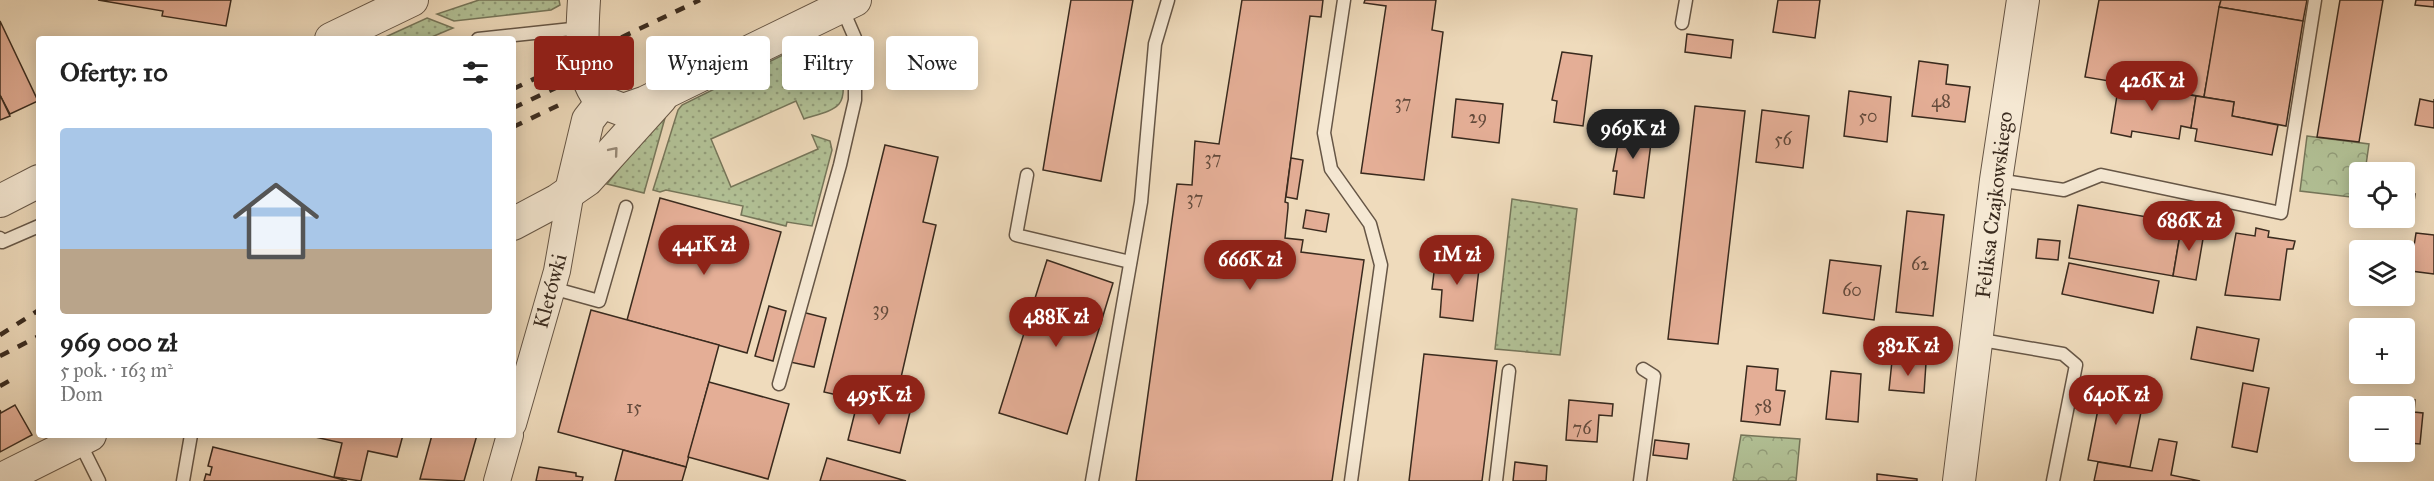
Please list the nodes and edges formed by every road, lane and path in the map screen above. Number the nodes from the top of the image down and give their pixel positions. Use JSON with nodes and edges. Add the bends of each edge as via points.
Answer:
{"nodes":[{"id":1,"x":412,"y":0,"type":"edge"},
{"id":2,"x":1168,"y":0,"type":"edge"},
{"id":3,"x":1344,"y":0,"type":"edge"},
{"id":4,"x":1686,"y":0,"type":"edge"},
{"id":5,"x":2024,"y":0,"type":"edge"},
{"id":6,"x":2315,"y":0,"type":"edge"},
{"id":7,"x":848,"y":3,"type":"edge"},
{"id":8,"x":583,"y":14,"type":"edge"},
{"id":9,"x":1682,"y":23,"type":"dead end"},
{"id":10,"x":337,"y":36,"type":"edge"},
{"id":11,"x":491,"y":36,"type":"edge"},
{"id":12,"x":663,"y":95,"type":"junction"},
{"id":13,"x":602,"y":102,"type":"junction"},
{"id":14,"x":1027,"y":175,"type":"dead end"},
{"id":15,"x":1996,"y":180,"type":"junction"},
{"id":16,"x":36,"y":183,"type":"edge"},
{"id":17,"x":571,"y":191,"type":"junction"},
{"id":18,"x":0,"y":201,"type":"edge"},
{"id":19,"x":626,"y":207,"type":"dead end"},
{"id":20,"x":516,"y":222,"type":"edge"},
{"id":21,"x":36,"y":227,"type":"edge"},
{"id":22,"x":0,"y":238,"type":"edge"},
{"id":23,"x":1130,"y":262,"type":"junction"},
{"id":24,"x":552,"y":288,"type":"junction"},
{"id":25,"x":1976,"y":339,"type":"junction"},
{"id":26,"x":1643,"y":369,"type":"dead end"},
{"id":27,"x":1509,"y":371,"type":"dead end"},
{"id":28,"x":779,"y":384,"type":"dead end"},
{"id":29,"x":516,"y":414,"type":"edge"},
{"id":30,"x":84,"y":438,"type":"edge"},
{"id":31,"x":194,"y":438,"type":"edge"},
{"id":32,"x":509,"y":438,"type":"edge"},
{"id":33,"x":0,"y":480,"type":"edge"},
{"id":34,"x":99,"y":481,"type":"edge"},
{"id":35,"x":183,"y":481,"type":"edge"},
{"id":36,"x":497,"y":481,"type":"edge"},
{"id":37,"x":1092,"y":481,"type":"edge"},
{"id":38,"x":1351,"y":481,"type":"edge"},
{"id":39,"x":1496,"y":481,"type":"edge"},
{"id":40,"x":1640,"y":481,"type":"edge"},
{"id":41,"x":1959,"y":481,"type":"edge"},
{"id":42,"x":2053,"y":481,"type":"edge"}],
"edges":[{"from":1,"to":10,"type":"street"},
{"from":2,"to":23,"type":"lane","via":[[1155,44],[1141,202]]},
{"from":3,"to":38,"type":"lane","via":[[1324,133],[1330,169],[1370,225],[1381,266]]},
{"from":4,"to":9,"type":"lane"},
{"from":5,"to":15,"type":"street","name":"Feliksa Czajkowskiego"},
{"from":6,"to":15,"type":"lane","via":[[2280,213],[2101,176],[2064,190]]},
{"from":7,"to":12,"type":"street"},
{"from":7,"to":28,"type":"lane","via":[[855,38],[855,100]]},
{"from":8,"to":11,"type":"lane"},
{"from":8,"to":13,"type":"street","via":[[586,74]]},
{"from":12,"to":13,"type":"street","via":[[623,110]]},
{"from":17,"to":12,"type":"street","one_way":true,"via":[[600,168]]},
{"from":13,"to":17,"type":"street","via":[[588,120]]},
{"from":14,"to":23,"type":"lane","via":[[1016,235]]},
{"from":15,"to":25,"type":"street","name":"Feliksa Czajkowskiego"},
{"from":16,"to":18,"type":"street"},
{"from":17,"to":20,"type":"street"},
{"from":17,"to":24,"type":"street","name":"Kletówki"},
{"from":19,"to":24,"type":"lane","via":[[599,301]]},
{"from":21,"to":22,"type":"lane","via":[[2,242]]},
{"from":23,"to":37,"type":"lane"},
{"from":24,"to":29,"type":"street","name":"Kletówki"},
{"from":25,"to":41,"type":"street","name":"Feliksa Czajkowskiego"},
{"from":25,"to":42,"type":"lane","via":[[2063,354],[2076,365]]},
{"from":26,"to":40,"type":"lane","via":[[1654,376]]},
{"from":27,"to":39,"type":"lane"},
{"from":30,"to":33,"type":"street"},
{"from":30,"to":34,"type":"lane"},
{"from":31,"to":35,"type":"lane"},
{"from":32,"to":36,"type":"street"}]}
